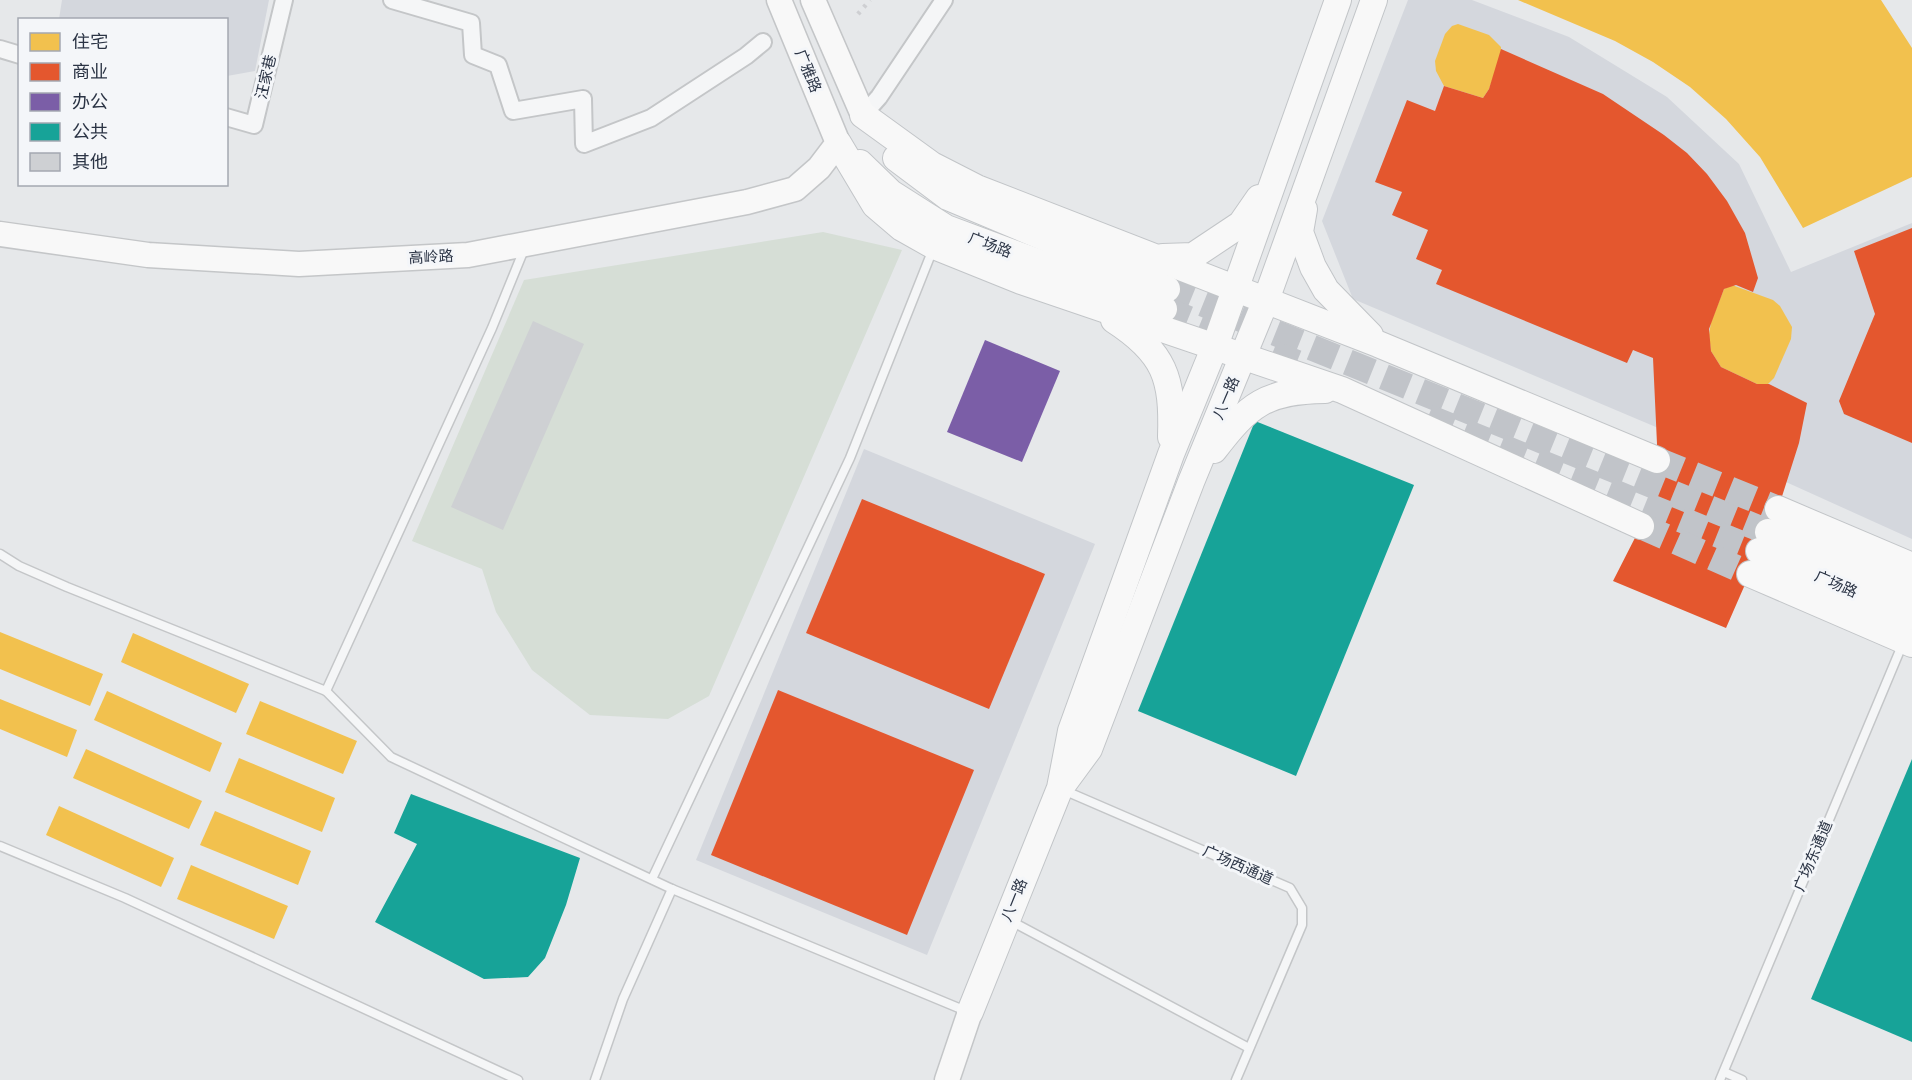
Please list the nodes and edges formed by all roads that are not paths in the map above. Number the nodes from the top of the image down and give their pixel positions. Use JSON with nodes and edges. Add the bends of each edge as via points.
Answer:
{"nodes":[{"id":1,"x":285,"y":0,"type":"edge"},
{"id":2,"x":392,"y":0,"type":"edge"},
{"id":3,"x":779,"y":0,"type":"edge"},
{"id":4,"x":813,"y":0,"type":"edge"},
{"id":5,"x":944,"y":0,"type":"edge"},
{"id":6,"x":1338,"y":0,"type":"edge"},
{"id":7,"x":1374,"y":0,"type":"edge"},
{"id":8,"x":763,"y":42,"type":"dead end"},
{"id":9,"x":0,"y":49,"type":"edge"},
{"id":10,"x":18,"y":54,"type":"edge"},
{"id":11,"x":863,"y":115,"type":"junction"},
{"id":12,"x":228,"y":118,"type":"edge"},
{"id":13,"x":838,"y":143,"type":"junction"},
{"id":14,"x":1277,"y":173,"type":"junction"},
{"id":15,"x":1309,"y":180,"type":"junction"},
{"id":16,"x":0,"y":234,"type":"edge"},
{"id":17,"x":526,"y":244,"type":"junction"},
{"id":18,"x":934,"y":246,"type":"junction"},
{"id":19,"x":1153,"y":257,"type":"junction"},
{"id":20,"x":1236,"y":287,"type":"junction"},
{"id":21,"x":1266,"y":300,"type":"junction"},
{"id":22,"x":1086,"y":301,"type":"junction"},
{"id":23,"x":1378,"y":344,"type":"junction"},
{"id":24,"x":1215,"y":346,"type":"junction"},
{"id":25,"x":1244,"y":357,"type":"junction"},
{"id":26,"x":1342,"y":390,"type":"junction"},
{"id":27,"x":1171,"y":454,"type":"junction"},
{"id":28,"x":1657,"y":460,"type":"tunnel mouth"},
{"id":29,"x":1191,"y":482,"type":"junction"},
{"id":30,"x":1778,"y":509,"type":"tunnel mouth"},
{"id":31,"x":1641,"y":526,"type":"tunnel mouth"},
{"id":32,"x":0,"y":554,"type":"edge"},
{"id":33,"x":1912,"y":566,"type":"edge"},
{"id":34,"x":1912,"y":592,"type":"edge"},
{"id":35,"x":1909,"y":634,"type":"edge"},
{"id":36,"x":326,"y":691,"type":"junction"},
{"id":37,"x":1060,"y":788,"type":"junction"},
{"id":38,"x":0,"y":846,"type":"edge"},
{"id":39,"x":652,"y":879,"type":"junction"},
{"id":40,"x":672,"y":889,"type":"junction"},
{"id":41,"x":1006,"y":918,"type":"junction"},
{"id":42,"x":970,"y":1012,"type":"junction"},
{"id":43,"x":1249,"y":1047,"type":"junction"},
{"id":44,"x":1722,"y":1076,"type":"edge"},
{"id":45,"x":518,"y":1080,"type":"edge"},
{"id":46,"x":595,"y":1080,"type":"edge"},
{"id":47,"x":947,"y":1080,"type":"edge"},
{"id":48,"x":1236,"y":1080,"type":"edge"},
{"id":49,"x":1742,"y":1080,"type":"edge"}],
"edges":[{"from":1,"to":12,"type":"street","name":"汪家巷","via":[[254,125]]},
{"from":2,"to":8,"type":"street","via":[[471,24],[473,55],[498,65],[513,111],[583,99],[584,144],[651,118]]},
{"from":3,"to":13,"type":"street","name":"广雅路"},
{"from":4,"to":11,"type":"street"},
{"from":5,"to":11,"type":"street"},
{"from":6,"to":14,"type":"main road","name":"八一路"},
{"from":7,"to":15,"type":"main road","name":"八一路"},
{"from":9,"to":10,"type":"street"},
{"from":11,"to":13,"type":"main road","name":"广场路","via":[[878,141],[948,197],[1166,299],[946,228],[891,193]]},
{"from":11,"to":19,"type":"main road","via":[[932,165],[977,188]]},
{"from":13,"to":17,"type":"street","name":"高岭路","via":[[819,168],[795,189],[747,202]]},
{"from":13,"to":18,"type":"main road","via":[[875,205],[902,228]]},
{"from":14,"to":19,"type":"main road","via":[[1241,224],[1193,256]]},
{"from":14,"to":20,"type":"main road","name":"八一路"},
{"from":15,"to":21,"type":"main road","name":"八一路"},
{"from":15,"to":23,"type":"main road","via":[[1300,232],[1313,267],[1326,290]]},
{"from":16,"to":17,"type":"street","name":"高岭路","via":[[148,255],[299,264],[468,255]]},
{"from":17,"to":36,"type":"lane","via":[[492,328]]},
{"from":18,"to":22,"type":"main road"},
{"from":18,"to":39,"type":"lane","via":[[850,458]]},
{"from":19,"to":20,"type":"main road"},
{"from":20,"to":21,"type":"main road"},
{"from":20,"to":24,"type":"main road","name":"八一路"},
{"from":21,"to":23,"type":"main road"},
{"from":21,"to":25,"type":"main road","name":"八一路"},
{"from":22,"to":24,"type":"main road"},
{"from":22,"to":27,"type":"main road","via":[[1136,334],[1158,361],[1172,399]]},
{"from":23,"to":28,"type":"main road"},
{"from":24,"to":25,"type":"main road"},
{"from":24,"to":27,"type":"main road","name":"八一路"},
{"from":25,"to":26,"type":"main road"},
{"from":25,"to":29,"type":"main road","name":"八一路"},
{"from":26,"to":29,"type":"main road","via":[[1296,390],[1260,401],[1232,427]]},
{"from":26,"to":31,"type":"main road"},
{"from":27,"to":37,"type":"main road","name":"八一路","via":[[1071,731]]},
{"from":29,"to":37,"type":"main road","name":"八一路","via":[[1089,749]]},
{"from":30,"to":33,"type":"main road"},
{"from":32,"to":36,"type":"lane","via":[[50,580]]},
{"from":34,"to":35,"type":"main road","name":"广场路","via":[[1759,553]]},
{"from":35,"to":44,"type":"lane","name":"广场东通道"},
{"from":36,"to":39,"type":"lane","via":[[391,757]]},
{"from":37,"to":41,"type":"main road","name":"八一路"},
{"from":37,"to":43,"type":"lane","name":"广场西通道","via":[[1290,888],[1302,908],[1302,925]]},
{"from":38,"to":45,"type":"lane","via":[[125,898]]},
{"from":39,"to":40,"type":"lane"},
{"from":40,"to":42,"type":"lane"},
{"from":40,"to":46,"type":"lane","via":[[623,999]]},
{"from":41,"to":42,"type":"main road","name":"八一路"},
{"from":41,"to":43,"type":"lane"},
{"from":42,"to":47,"type":"street"},
{"from":43,"to":48,"type":"lane","name":"广场西通道"},
{"from":44,"to":49,"type":"lane","name":"广场东通道"}]}
